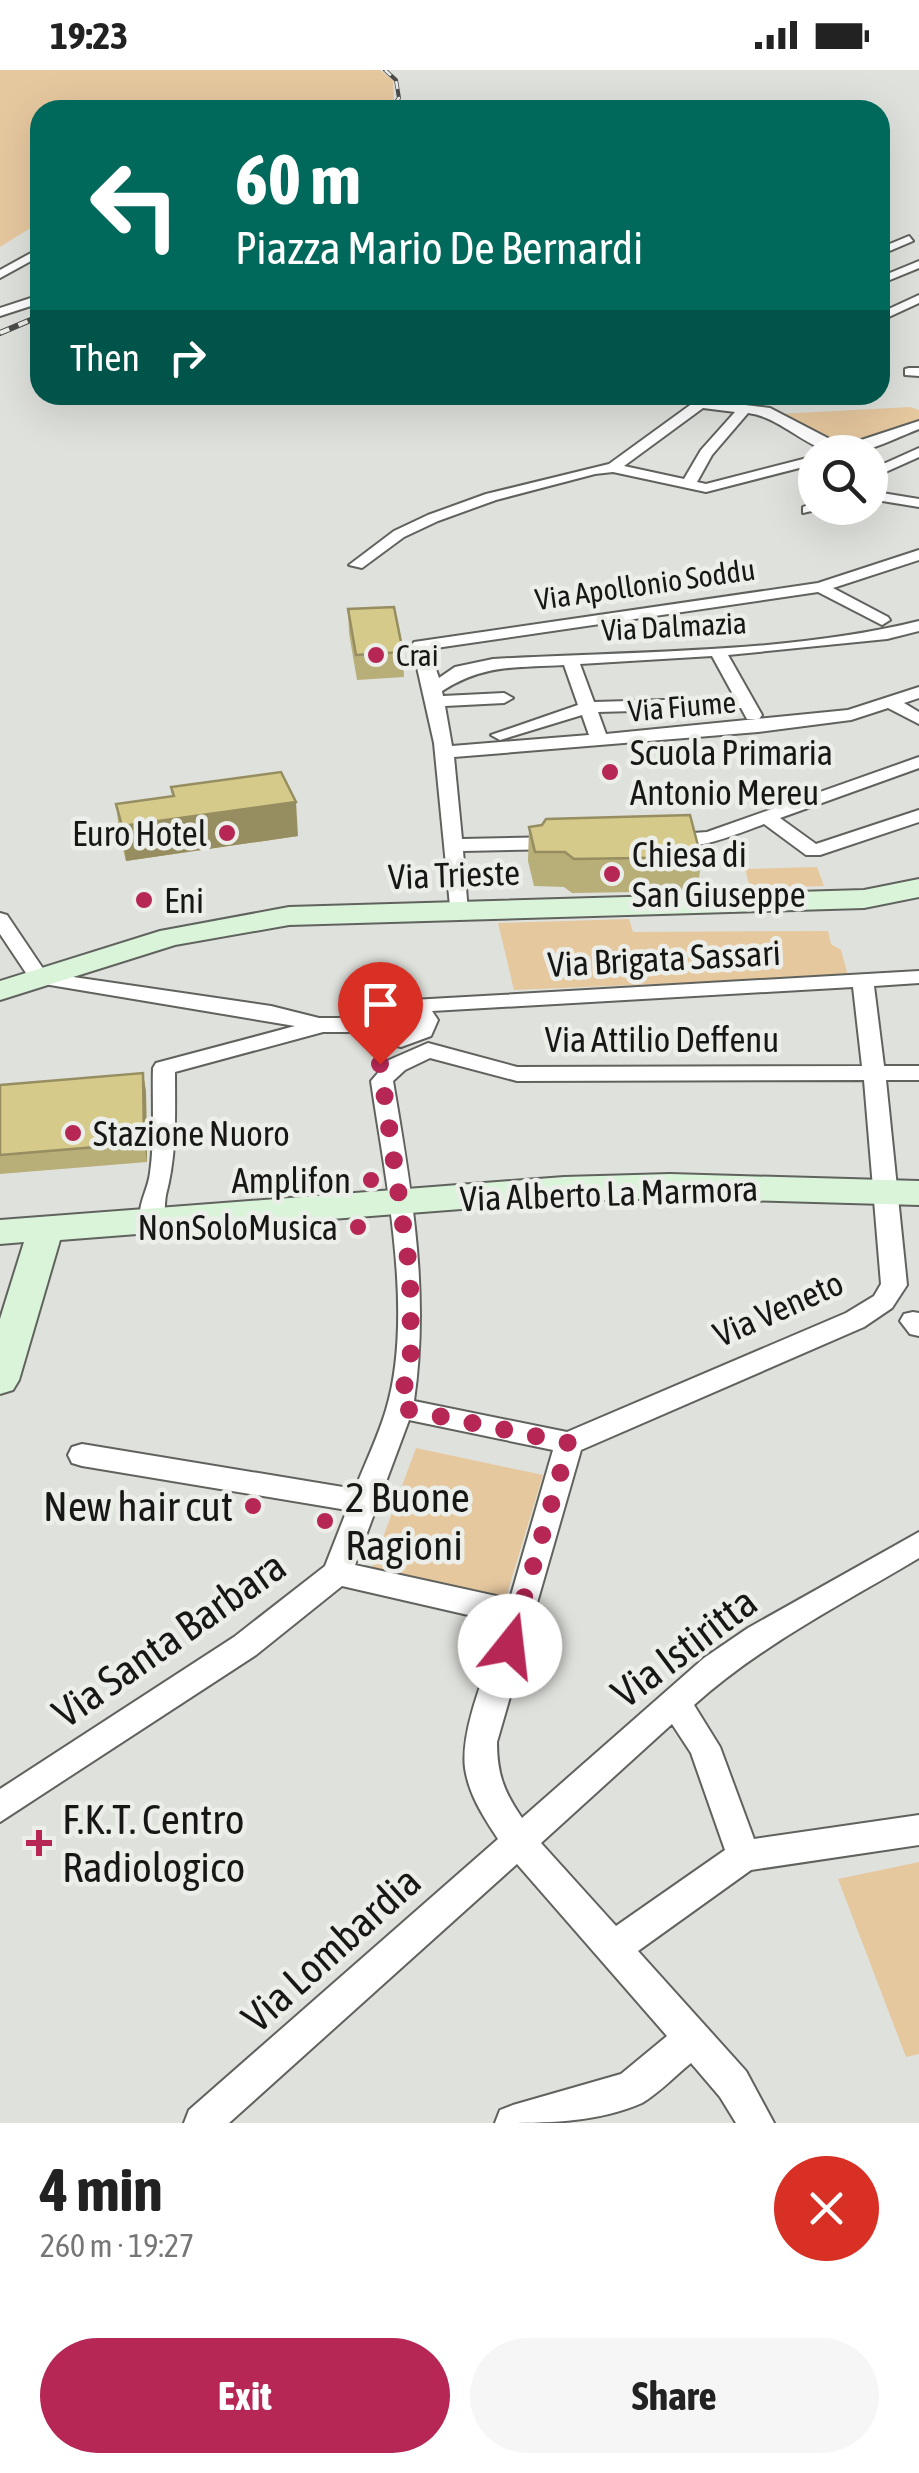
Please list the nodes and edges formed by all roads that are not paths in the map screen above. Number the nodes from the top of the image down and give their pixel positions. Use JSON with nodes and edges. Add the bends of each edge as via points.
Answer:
{"nodes":[{"id":1,"x":909,"y":239,"type":"dead end"},
{"id":2,"x":890,"y":248,"type":"edge"},
{"id":3,"x":30,"y":257,"type":"edge"},
{"id":4,"x":919,"y":264,"type":"edge"},
{"id":5,"x":890,"y":274,"type":"edge"},
{"id":6,"x":0,"y":276,"type":"edge"},
{"id":7,"x":890,"y":277,"type":"edge"},
{"id":8,"x":919,"y":282,"type":"edge"},
{"id":9,"x":919,"y":299,"type":"edge"},
{"id":10,"x":30,"y":304,"type":"edge"},
{"id":11,"x":0,"y":312,"type":"edge"},
{"id":12,"x":890,"y":312,"type":"edge"},
{"id":13,"x":699,"y":405,"type":"edge"},
{"id":14,"x":727,"y":405,"type":"edge"},
{"id":15,"x":744,"y":409,"type":"junction"},
{"id":16,"x":919,"y":425,"type":"edge"},
{"id":17,"x":814,"y":435,"type":"edge"},
{"id":18,"x":888,"y":437,"type":"edge"},
{"id":19,"x":919,"y":452,"type":"edge"},
{"id":20,"x":888,"y":464,"type":"edge"},
{"id":21,"x":798,"y":465,"type":"edge"},
{"id":22,"x":614,"y":468,"type":"junction"},
{"id":23,"x":687,"y":486,"type":"junction"},
{"id":24,"x":888,"y":498,"type":"edge"},
{"id":25,"x":919,"y":502,"type":"edge"},
{"id":26,"x":919,"y":555,"type":"edge"},
{"id":27,"x":358,"y":565,"type":"dead end"},
{"id":28,"x":820,"y":587,"type":"junction"},
{"id":29,"x":882,"y":620,"type":"dead end"},
{"id":30,"x":914,"y":632,"type":"edge"},
{"id":31,"x":718,"y":652,"type":"junction"},
{"id":32,"x":570,"y":659,"type":"junction"},
{"id":33,"x":919,"y":692,"type":"edge"},
{"id":34,"x":436,"y":694,"type":"junction"},
{"id":35,"x":504,"y":698,"type":"dead end"},
{"id":36,"x":748,"y":703,"type":"junction"},
{"id":37,"x":892,"y":703,"type":"junction"},
{"id":38,"x":588,"y":707,"type":"junction"},
{"id":39,"x":919,"y":720,"type":"edge"},
{"id":40,"x":758,"y":727,"type":"junction"},
{"id":41,"x":500,"y":735,"type":"dead end"},
{"id":42,"x":600,"y":740,"type":"junction"},
{"id":43,"x":445,"y":752,"type":"junction"},
{"id":44,"x":919,"y":762,"type":"edge"},
{"id":45,"x":919,"y":816,"type":"edge"},
{"id":46,"x":767,"y":818,"type":"junction"},
{"id":47,"x":640,"y":842,"type":"edge"},
{"id":48,"x":583,"y":843,"type":"edge"},
{"id":49,"x":452,"y":845,"type":"junction"},
{"id":50,"x":919,"y":888,"type":"edge"},
{"id":51,"x":458,"y":912,"type":"junction"},
{"id":52,"x":0,"y":918,"type":"edge"},
{"id":53,"x":919,"y":977,"type":"edge"},
{"id":54,"x":39,"y":978,"type":"junction"},
{"id":55,"x":865,"y":987,"type":"junction"},
{"id":56,"x":919,"y":990,"type":"edge"},
{"id":57,"x":0,"y":991,"type":"edge"},
{"id":58,"x":272,"y":1013,"type":"junction"},
{"id":59,"x":374,"y":1021,"type":"junction"},
{"id":60,"x":319,"y":1026,"type":"junction"},
{"id":61,"x":422,"y":1026,"type":"junction"},
{"id":62,"x":874,"y":1073,"type":"junction"},
{"id":63,"x":919,"y":1073,"type":"edge"},
{"id":64,"x":382,"y":1081,"type":"junction"},
{"id":65,"x":904,"y":1192,"type":"edge"},
{"id":66,"x":400,"y":1200,"type":"junction"},
{"id":67,"x":152,"y":1221,"type":"junction"},
{"id":68,"x":46,"y":1228,"type":"junction"},
{"id":69,"x":0,"y":1232,"type":"edge"},
{"id":70,"x":0,"y":1380,"type":"edge"},
{"id":71,"x":400,"y":1408,"type":"junction"},
{"id":72,"x":569,"y":1443,"type":"junction"},
{"id":73,"x":82,"y":1456,"type":"dead end"},
{"id":74,"x":365,"y":1502,"type":"junction"},
{"id":75,"x":919,"y":1544,"type":"edge"},
{"id":76,"x":337,"y":1573,"type":"junction"},
{"id":77,"x":520,"y":1614,"type":"junction"},
{"id":78,"x":674,"y":1700,"type":"junction"},
{"id":79,"x":0,"y":1807,"type":"edge"},
{"id":80,"x":919,"y":1830,"type":"edge"},
{"id":81,"x":519,"y":1842,"type":"junction"},
{"id":82,"x":744,"y":1856,"type":"junction"},
{"id":83,"x":613,"y":1948,"type":"junction"},
{"id":84,"x":693,"y":2038,"type":"junction"},
{"id":85,"x":202,"y":2123,"type":"edge"},
{"id":86,"x":512,"y":2123,"type":"edge"},
{"id":87,"x":756,"y":2123,"type":"edge"}],
"edges":[{"from":1,"to":2,"type":"street"},
{"from":3,"to":6,"type":"street"},
{"from":4,"to":5,"type":"street"},
{"from":7,"to":8,"type":"street"},
{"from":9,"to":12,"type":"street"},
{"from":10,"to":11,"type":"street"},
{"from":13,"to":22,"type":"street"},
{"from":14,"to":15,"type":"street"},
{"from":15,"to":17,"type":"street","via":[[765,411]]},
{"from":15,"to":23,"type":"street"},
{"from":16,"to":18,"type":"street"},
{"from":19,"to":20,"type":"street"},
{"from":21,"to":23,"type":"street","via":[[721,486]]},
{"from":22,"to":23,"type":"street"},
{"from":22,"to":27,"type":"street","via":[[529,486],[433,518]]},
{"from":24,"to":25,"type":"street"},
{"from":26,"to":28,"type":"street","name":"Via Apollonio Soddu"},
{"from":28,"to":29,"type":"street"},
{"from":28,"to":34,"type":"street","name":"Via Apollonio Soddu","via":[[420,645]]},
{"from":30,"to":31,"type":"street","name":"Via Dalmazia"},
{"from":31,"to":32,"type":"street","name":"Via Dalmazia"},
{"from":31,"to":36,"type":"street"},
{"from":32,"to":34,"type":"street","name":"Via Dalmazia","via":[[461,670]]},
{"from":32,"to":38,"type":"street"},
{"from":33,"to":37,"type":"street","name":"Via Fiume"},
{"from":34,"to":35,"type":"street"},
{"from":34,"to":43,"type":"street"},
{"from":36,"to":38,"type":"street"},
{"from":36,"to":40,"type":"street"},
{"from":37,"to":39,"type":"street"},
{"from":37,"to":40,"type":"street","name":"Via Fiume"},
{"from":38,"to":41,"type":"street"},
{"from":38,"to":42,"type":"street"},
{"from":40,"to":42,"type":"street","name":"Via Fiume"},
{"from":42,"to":43,"type":"street","name":"Via Fiume"},
{"from":43,"to":49,"type":"street"},
{"from":44,"to":46,"type":"street"},
{"from":45,"to":46,"type":"street","via":[[813,851]]},
{"from":46,"to":47,"type":"street","via":[[710,837]]},
{"from":48,"to":49,"type":"street"},
{"from":49,"to":51,"type":"street"},
{"from":50,"to":51,"type":"main road","name":"Via Trieste","via":[[864,899]]},
{"from":51,"to":54,"type":"main road","name":"Via Trieste","via":[[289,916],[170,937]]},
{"from":52,"to":54,"type":"street"},
{"from":53,"to":55,"type":"street","name":"Via Brigata Sassari"},
{"from":54,"to":57,"type":"main road","name":"Via Trieste"},
{"from":54,"to":58,"type":"street"},
{"from":55,"to":56,"type":"street","name":"Via Brigata Sassari"},
{"from":55,"to":61,"type":"street","name":"Via Brigata Sassari","via":[[498,1009]]},
{"from":55,"to":62,"type":"street","name":"Via Veneto"},
{"from":58,"to":59,"type":"street"},
{"from":58,"to":60,"type":"street"},
{"from":59,"to":60,"type":"street"},
{"from":59,"to":61,"type":"street","via":[[402,1040]]},
{"from":59,"to":61,"type":"street","via":[[395,1004]]},
{"from":59,"to":64,"type":"street"},
{"from":60,"to":67,"type":"street","via":[[164,1068],[162,1176]]},
{"from":61,"to":62,"type":"street","name":"Via Attilio Deffenu","via":[[517,1074]]},
{"from":61,"to":64,"type":"street"},
{"from":62,"to":63,"type":"street","name":"Via Attilio Deffenu"},
{"from":62,"to":65,"type":"street","name":"Via Veneto"},
{"from":64,"to":66,"type":"street"},
{"from":65,"to":66,"type":"main road","name":"Via Alberto La Marmora","via":[[670,1186]]},
{"from":65,"to":72,"type":"street","name":"Via Veneto","via":[[894,1286],[883,1302]]},
{"from":66,"to":67,"type":"main road","name":"Via Alberto La Marmora"},
{"from":66,"to":71,"type":"street","via":[[411,1352]]},
{"from":67,"to":68,"type":"main road","name":"Via Alberto La Marmora"},
{"from":68,"to":69,"type":"main road","name":"Via Alberto La Marmora"},
{"from":68,"to":70,"type":"main road"},
{"from":71,"to":72,"type":"street"},
{"from":71,"to":74,"type":"street"},
{"from":72,"to":77,"type":"street"},
{"from":73,"to":74,"type":"street"},
{"from":74,"to":76,"type":"street"},
{"from":75,"to":78,"type":"street","name":"Via Istiritta","via":[[759,1637]]},
{"from":76,"to":77,"type":"street"},
{"from":76,"to":79,"type":"street","name":"Via Santa Barbara","via":[[244,1646]]},
{"from":77,"to":81,"type":"street","via":[[481,1742],[489,1797]]},
{"from":78,"to":81,"type":"street","name":"Via Istiritta"},
{"from":78,"to":82,"type":"street","via":[[704,1748]]},
{"from":80,"to":82,"type":"street"},
{"from":81,"to":83,"type":"street"},
{"from":81,"to":85,"type":"street","name":"Via Lombardia"},
{"from":82,"to":83,"type":"street"},
{"from":83,"to":84,"type":"street"},
{"from":84,"to":86,"type":"street","via":[[631,2089]]},
{"from":84,"to":87,"type":"street"}]}
